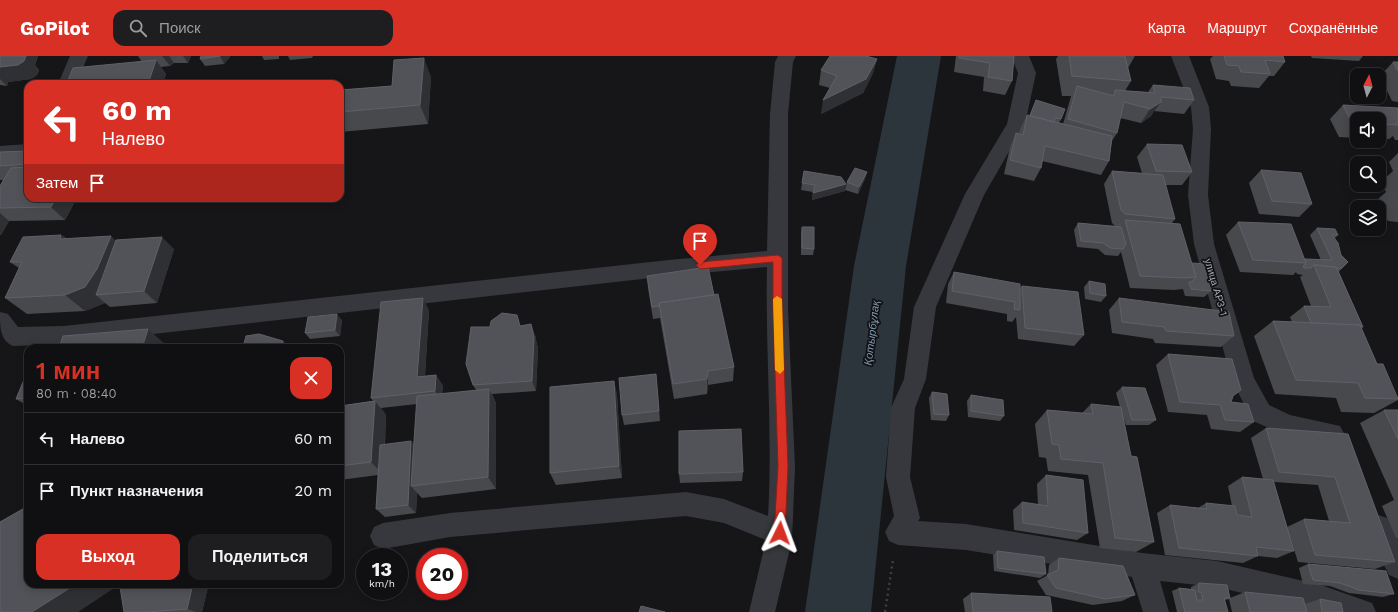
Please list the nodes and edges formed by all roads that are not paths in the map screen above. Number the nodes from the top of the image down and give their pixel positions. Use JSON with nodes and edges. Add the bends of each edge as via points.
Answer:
{"nodes":[{"id":1,"x":79,"y":56,"type":"edge"},
{"id":2,"x":787,"y":56,"type":"edge"},
{"id":3,"x":1020,"y":56,"type":"edge"},
{"id":4,"x":1180,"y":56,"type":"edge"},
{"id":5,"x":69,"y":80,"type":"edge"},
{"id":6,"x":24,"y":151,"type":"edge"},
{"id":7,"x":0,"y":153,"type":"edge"},
{"id":8,"x":778,"y":258,"type":"junction"},
{"id":9,"x":0,"y":321,"type":"edge"},
{"id":10,"x":1350,"y":471,"type":"edge"},
{"id":11,"x":1371,"y":512,"type":"edge"},
{"id":12,"x":780,"y":533,"type":"junction"},
{"id":13,"x":383,"y":536,"type":"dead end"},
{"id":14,"x":1142,"y":566,"type":"junction"},
{"id":15,"x":1398,"y":566,"type":"edge"},
{"id":16,"x":762,"y":612,"type":"edge"},
{"id":17,"x":1156,"y":612,"type":"edge"},
{"id":18,"x":1363,"y":612,"type":"edge"}],
"edges":[{"from":1,"to":5,"type":"street"},
{"from":2,"to":8,"type":"street","via":[[784,62],[779,114]]},
{"from":3,"to":14,"type":"street","via":[[1027,73],[1016,124],[975,194],[925,307],[915,379],[903,408],[898,477],[907,518],[898,532],[966,537]]},
{"from":4,"to":10,"type":"street","name":"улица АРЗ-1","via":[[1200,106],[1202,129],[1198,196],[1204,244],[1244,381],[1261,413],[1288,425],[1332,434]]},
{"from":6,"to":7,"type":"street"},
{"from":8,"to":9,"type":"street","via":[[64,335],[13,338]]},
{"from":8,"to":12,"type":"street","via":[[777,309],[783,467]]},
{"from":11,"to":15,"type":"street"},
{"from":12,"to":13,"type":"street","via":[[724,512],[686,504],[450,524]]},
{"from":12,"to":16,"type":"street"},
{"from":14,"to":17,"type":"street"},
{"from":14,"to":18,"type":"street","via":[[1217,574],[1321,598]]}]}
